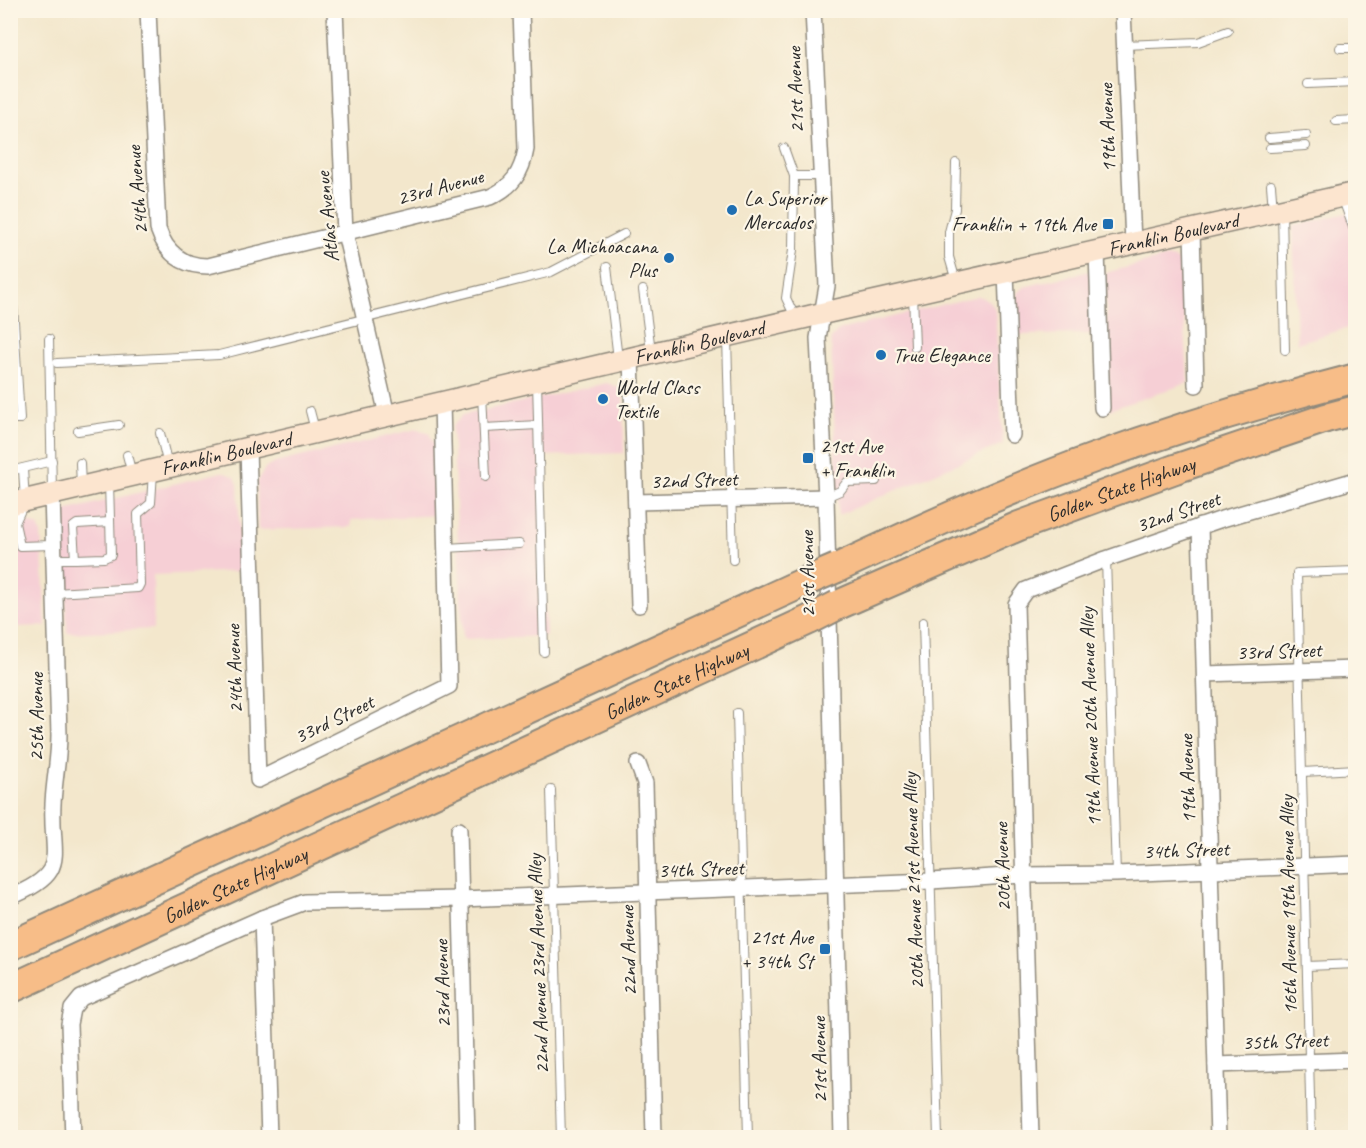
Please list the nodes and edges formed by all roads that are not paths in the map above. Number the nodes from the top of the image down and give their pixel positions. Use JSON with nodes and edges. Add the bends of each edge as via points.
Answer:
{"nodes":[{"id":1,"x":148,"y":10,"type":"edge"},
{"id":2,"x":335,"y":10,"type":"edge"},
{"id":3,"x":521,"y":10,"type":"edge"},
{"id":4,"x":813,"y":10,"type":"edge"},
{"id":5,"x":1123,"y":10,"type":"edge"},
{"id":6,"x":1228,"y":31,"type":"dead end"},
{"id":7,"x":1124,"y":45,"type":"junction"},
{"id":8,"x":1340,"y":48,"type":"dead end"},
{"id":9,"x":1356,"y":48,"type":"edge"},
{"id":10,"x":1356,"y":82,"type":"edge"},
{"id":11,"x":1308,"y":84,"type":"dead end"},
{"id":12,"x":1356,"y":120,"type":"edge"},
{"id":13,"x":1336,"y":121,"type":"dead end"},
{"id":14,"x":1306,"y":135,"type":"dead end"},
{"id":15,"x":1269,"y":138,"type":"dead end"},
{"id":16,"x":1306,"y":146,"type":"dead end"},
{"id":17,"x":784,"y":148,"type":"dead end"},
{"id":18,"x":1270,"y":148,"type":"dead end"},
{"id":19,"x":956,"y":163,"type":"dead end"},
{"id":20,"x":794,"y":176,"type":"junction"},
{"id":21,"x":820,"y":176,"type":"junction"},
{"id":22,"x":1271,"y":185,"type":"dead end"},
{"id":23,"x":1348,"y":195,"type":"edge"},
{"id":24,"x":1277,"y":211,"type":"junction"},
{"id":25,"x":1192,"y":230,"type":"junction"},
{"id":26,"x":345,"y":233,"type":"junction"},
{"id":27,"x":624,"y":234,"type":"dead end"},
{"id":28,"x":1356,"y":236,"type":"edge"},
{"id":29,"x":1133,"y":243,"type":"junction"},
{"id":30,"x":1097,"y":251,"type":"junction"},
{"id":31,"x":607,"y":267,"type":"dead end"},
{"id":32,"x":1006,"y":272,"type":"junction"},
{"id":33,"x":957,"y":283,"type":"junction"},
{"id":34,"x":10,"y":290,"type":"edge"},
{"id":35,"x":643,"y":290,"type":"dead end"},
{"id":36,"x":913,"y":292,"type":"junction"},
{"id":37,"x":824,"y":313,"type":"junction"},
{"id":38,"x":365,"y":319,"type":"junction"},
{"id":39,"x":796,"y":319,"type":"junction"},
{"id":40,"x":727,"y":335,"type":"junction"},
{"id":41,"x":49,"y":339,"type":"dead end"},
{"id":42,"x":915,"y":347,"type":"dead end"},
{"id":43,"x":1286,"y":350,"type":"dead end"},
{"id":44,"x":634,"y":357,"type":"junction"},
{"id":45,"x":57,"y":363,"type":"dead end"},
{"id":46,"x":1356,"y":378,"type":"edge"},
{"id":47,"x":537,"y":380,"type":"junction"},
{"id":48,"x":1196,"y":385,"type":"dead end"},
{"id":49,"x":482,"y":393,"type":"junction"},
{"id":50,"x":442,"y":402,"type":"junction"},
{"id":51,"x":1102,"y":408,"type":"dead end"},
{"id":52,"x":310,"y":411,"type":"dead end"},
{"id":53,"x":1356,"y":411,"type":"edge"},
{"id":54,"x":387,"y":415,"type":"junction"},
{"id":55,"x":10,"y":419,"type":"edge"},
{"id":56,"x":119,"y":425,"type":"dead end"},
{"id":57,"x":538,"y":425,"type":"junction"},
{"id":58,"x":484,"y":428,"type":"junction"},
{"id":59,"x":78,"y":431,"type":"dead end"},
{"id":60,"x":316,"y":432,"type":"junction"},
{"id":61,"x":160,"y":433,"type":"dead end"},
{"id":62,"x":1012,"y":435,"type":"dead end"},
{"id":63,"x":248,"y":448,"type":"junction"},
{"id":64,"x":52,"y":461,"type":"junction"},
{"id":65,"x":80,"y":463,"type":"dead end"},
{"id":66,"x":161,"y":468,"type":"junction"},
{"id":67,"x":23,"y":469,"type":"junction"},
{"id":68,"x":10,"y":471,"type":"edge"},
{"id":69,"x":486,"y":477,"type":"dead end"},
{"id":70,"x":108,"y":480,"type":"junction"},
{"id":71,"x":876,"y":480,"type":"dead end"},
{"id":72,"x":1356,"y":480,"type":"edge"},
{"id":73,"x":81,"y":487,"type":"junction"},
{"id":74,"x":52,"y":494,"type":"junction"},
{"id":75,"x":826,"y":497,"type":"junction"},
{"id":76,"x":732,"y":500,"type":"junction"},
{"id":77,"x":18,"y":502,"type":"edge"},
{"id":78,"x":636,"y":502,"type":"junction"},
{"id":79,"x":110,"y":522,"type":"junction"},
{"id":80,"x":1200,"y":526,"type":"junction"},
{"id":81,"x":519,"y":544,"type":"dead end"},
{"id":82,"x":446,"y":548,"type":"junction"},
{"id":83,"x":53,"y":552,"type":"junction"},
{"id":84,"x":75,"y":559,"type":"junction"},
{"id":85,"x":1106,"y":559,"type":"junction"},
{"id":86,"x":733,"y":560,"type":"dead end"},
{"id":87,"x":1356,"y":571,"type":"edge"},
{"id":88,"x":55,"y":593,"type":"junction"},
{"id":89,"x":1020,"y":596,"type":"joint"},
{"id":90,"x":639,"y":605,"type":"dead end"},
{"id":91,"x":923,"y":622,"type":"dead end"},
{"id":92,"x":544,"y":652,"type":"dead end"},
{"id":93,"x":1356,"y":669,"type":"edge"},
{"id":94,"x":1300,"y":671,"type":"junction"},
{"id":95,"x":1205,"y":674,"type":"junction"},
{"id":96,"x":737,"y":713,"type":"dead end"},
{"id":97,"x":638,"y":764,"type":"dead end"},
{"id":98,"x":1356,"y":769,"type":"edge"},
{"id":99,"x":1303,"y":772,"type":"junction"},
{"id":100,"x":258,"y":780,"type":"joint"},
{"id":101,"x":551,"y":790,"type":"dead end"},
{"id":102,"x":459,"y":830,"type":"dead end"},
{"id":103,"x":1356,"y":864,"type":"edge"},
{"id":104,"x":1305,"y":866,"type":"junction"},
{"id":105,"x":1210,"y":870,"type":"junction"},
{"id":106,"x":1023,"y":874,"type":"junction"},
{"id":107,"x":1116,"y":874,"type":"junction"},
{"id":108,"x":931,"y":881,"type":"junction"},
{"id":109,"x":836,"y":885,"type":"junction"},
{"id":110,"x":742,"y":888,"type":"junction"},
{"id":111,"x":647,"y":892,"type":"junction"},
{"id":112,"x":554,"y":895,"type":"junction"},
{"id":113,"x":10,"y":897,"type":"edge"},
{"id":114,"x":461,"y":899,"type":"junction"},
{"id":115,"x":262,"y":918,"type":"junction"},
{"id":116,"x":10,"y":946,"type":"edge"},
{"id":117,"x":1356,"y":964,"type":"edge"},
{"id":118,"x":1307,"y":966,"type":"junction"},
{"id":119,"x":10,"y":989,"type":"edge"},
{"id":120,"x":1356,"y":1060,"type":"edge"},
{"id":121,"x":1310,"y":1062,"type":"junction"},
{"id":122,"x":1216,"y":1065,"type":"junction"},
{"id":123,"x":73,"y":1137,"type":"edge"},
{"id":124,"x":268,"y":1137,"type":"edge"},
{"id":125,"x":467,"y":1137,"type":"edge"},
{"id":126,"x":561,"y":1137,"type":"edge"},
{"id":127,"x":654,"y":1137,"type":"edge"},
{"id":128,"x":748,"y":1137,"type":"edge"},
{"id":129,"x":842,"y":1137,"type":"edge"},
{"id":130,"x":938,"y":1137,"type":"edge"},
{"id":131,"x":1031,"y":1137,"type":"edge"},
{"id":132,"x":1218,"y":1137,"type":"edge"},
{"id":133,"x":1311,"y":1137,"type":"edge"}],
"edges":[{"from":1,"to":26,"type":"street","name":"24th Avenue","via":[[158,229],[169,251],[186,263],[208,266]]},
{"from":2,"to":26,"type":"street","name":"Atlas Avenue"},
{"from":3,"to":26,"type":"street","name":"23rd Avenue","via":[[526,149],[514,181],[490,197]]},
{"from":4,"to":21,"type":"street","name":"21st Avenue"},
{"from":5,"to":7,"type":"street","name":"19th Avenue"},
{"from":6,"to":7,"type":"lane","via":[[1198,42]]},
{"from":7,"to":29,"type":"street","name":"19th Avenue"},
{"from":8,"to":9,"type":"lane"},
{"from":10,"to":11,"type":"lane"},
{"from":12,"to":13,"type":"lane"},
{"from":14,"to":15,"type":"lane"},
{"from":16,"to":18,"type":"lane"},
{"from":17,"to":20,"type":"lane"},
{"from":19,"to":33,"type":"lane","via":[[949,257]]},
{"from":20,"to":21,"type":"lane"},
{"from":20,"to":39,"type":"lane","via":[[793,250],[786,298]]},
{"from":21,"to":37,"type":"street","name":"21st Avenue","via":[[827,286]]},
{"from":22,"to":24,"type":"lane"},
{"from":23,"to":24,"type":"main road","name":"Franklin Boulevard"},
{"from":23,"to":28,"type":"lane"},
{"from":24,"to":25,"type":"main road","name":"Franklin Boulevard"},
{"from":24,"to":43,"type":"lane"},
{"from":25,"to":29,"type":"main road","name":"Franklin Boulevard"},
{"from":25,"to":48,"type":"street"},
{"from":26,"to":38,"type":"street","name":"Atlas Avenue"},
{"from":27,"to":38,"type":"lane","via":[[551,272]]},
{"from":29,"to":30,"type":"main road","name":"Franklin Boulevard"},
{"from":30,"to":32,"type":"main road","name":"Franklin Boulevard"},
{"from":30,"to":51,"type":"street"},
{"from":31,"to":44,"type":"lane"},
{"from":32,"to":33,"type":"main road","name":"Franklin Boulevard"},
{"from":32,"to":62,"type":"street"},
{"from":33,"to":36,"type":"main road","name":"Franklin Boulevard"},
{"from":34,"to":55,"type":"lane","via":[[20,419]]},
{"from":35,"to":44,"type":"lane"},
{"from":36,"to":37,"type":"main road","name":"Franklin Boulevard"},
{"from":36,"to":42,"type":"lane"},
{"from":37,"to":39,"type":"main road","name":"Franklin Boulevard"},
{"from":37,"to":75,"type":"street","name":"21st Avenue","via":[[818,338]]},
{"from":38,"to":45,"type":"lane","via":[[219,355]]},
{"from":38,"to":54,"type":"street","name":"Atlas Avenue"},
{"from":39,"to":40,"type":"main road","name":"Franklin Boulevard"},
{"from":40,"to":44,"type":"main road","name":"Franklin Boulevard"},
{"from":40,"to":76,"type":"lane"},
{"from":41,"to":64,"type":"lane"},
{"from":44,"to":47,"type":"main road","name":"Franklin Boulevard"},
{"from":44,"to":78,"type":"street"},
{"from":46,"to":116,"type":"highway","name":"Golden State Highway","bridge":true,"via":[[1248,406],[1092,459],[940,521]]},
{"from":47,"to":49,"type":"main road","name":"Franklin Boulevard"},
{"from":47,"to":57,"type":"lane"},
{"from":49,"to":50,"type":"main road","name":"Franklin Boulevard"},
{"from":49,"to":58,"type":"lane"},
{"from":50,"to":54,"type":"main road","name":"Franklin Boulevard"},
{"from":50,"to":82,"type":"street"},
{"from":52,"to":60,"type":"lane"},
{"from":53,"to":119,"type":"highway","name":"Golden State Highway","bridge":true,"via":[[1175,469],[1019,526],[838,605]]},
{"from":54,"to":60,"type":"main road","name":"Franklin Boulevard"},
{"from":56,"to":59,"type":"lane"},
{"from":57,"to":58,"type":"lane"},
{"from":57,"to":92,"type":"lane"},
{"from":58,"to":69,"type":"lane"},
{"from":60,"to":63,"type":"main road","name":"Franklin Boulevard"},
{"from":61,"to":66,"type":"lane"},
{"from":63,"to":66,"type":"main road","name":"Franklin Boulevard"},
{"from":63,"to":100,"type":"street","name":"24th Avenue"},
{"from":64,"to":67,"type":"lane"},
{"from":64,"to":74,"type":"lane"},
{"from":65,"to":73,"type":"lane"},
{"from":66,"to":70,"type":"main road","name":"Franklin Boulevard","via":[[129,465]]},
{"from":66,"to":88,"type":"lane","via":[[151,503],[138,514],[139,586]]},
{"from":67,"to":68,"type":"lane"},
{"from":67,"to":77,"type":"lane"},
{"from":70,"to":73,"type":"main road","name":"Franklin Boulevard"},
{"from":70,"to":79,"type":"lane"},
{"from":71,"to":75,"type":"lane","via":[[847,482],[840,491]]},
{"from":72,"to":80,"type":"street","name":"32nd Street"},
{"from":73,"to":74,"type":"main road","name":"Franklin Boulevard"},
{"from":74,"to":77,"type":"main road","name":"Franklin Boulevard"},
{"from":74,"to":83,"type":"street","name":"25th Avenue"},
{"from":75,"to":76,"type":"street","name":"32nd Street"},
{"from":75,"to":109,"type":"street","name":"21st Avenue"},
{"from":76,"to":78,"type":"street","name":"32nd Street"},
{"from":76,"to":86,"type":"lane"},
{"from":77,"to":83,"type":"lane","via":[[15,523],[20,546]]},
{"from":78,"to":90,"type":"street"},
{"from":79,"to":84,"type":"lane","via":[[111,555]]},
{"from":79,"to":84,"type":"lane","via":[[73,527]]},
{"from":80,"to":85,"type":"street","name":"32nd Street"},
{"from":80,"to":95,"type":"street","name":"19th Avenue"},
{"from":81,"to":82,"type":"lane"},
{"from":82,"to":100,"type":"street","name":"33rd Street","via":[[449,686]]},
{"from":83,"to":84,"type":"lane"},
{"from":83,"to":88,"type":"street","name":"25th Avenue"},
{"from":85,"to":89,"type":"street","name":"32nd Street","via":[[1034,586]]},
{"from":85,"to":107,"type":"lane","name":"19th Avenue 20th Avenue Alley"},
{"from":87,"to":94,"type":"lane","name":"16th Avenue 19th Avenue Alley","via":[[1297,573]]},
{"from":88,"to":113,"type":"street","name":"25th Avenue","via":[[59,735],[53,806],[56,851],[52,868],[43,880]]},
{"from":89,"to":106,"type":"street","name":"20th Avenue","via":[[1015,614]]},
{"from":91,"to":108,"type":"lane","name":"20th Avenue 21st Avenue Alley"},
{"from":93,"to":94,"type":"street","name":"33rd Street"},
{"from":94,"to":95,"type":"street","name":"33rd Street"},
{"from":94,"to":99,"type":"lane","name":"16th Avenue 19th Avenue Alley"},
{"from":95,"to":105,"type":"street","name":"19th Avenue"},
{"from":96,"to":110,"type":"lane"},
{"from":97,"to":111,"type":"street","name":"22nd Avenue","via":[[645,783]]},
{"from":98,"to":99,"type":"lane"},
{"from":99,"to":104,"type":"lane","name":"16th Avenue 19th Avenue Alley"},
{"from":101,"to":112,"type":"lane","name":"22nd Avenue 23rd Avenue Alley"},
{"from":102,"to":114,"type":"street","name":"23rd Avenue"},
{"from":103,"to":104,"type":"street","name":"34th Street"},
{"from":104,"to":105,"type":"street","name":"34th Street"},
{"from":104,"to":118,"type":"lane","name":"16th Avenue 19th Avenue Alley"},
{"from":105,"to":107,"type":"street","name":"34th Street"},
{"from":105,"to":122,"type":"street","name":"19th Avenue"},
{"from":106,"to":107,"type":"street","name":"34th Street"},
{"from":106,"to":108,"type":"street","name":"34th Street"},
{"from":106,"to":131,"type":"street","name":"20th Avenue"},
{"from":108,"to":109,"type":"street","name":"34th Street"},
{"from":108,"to":130,"type":"lane","name":"20th Avenue 21st Avenue Alley"},
{"from":109,"to":110,"type":"street","name":"34th Street"},
{"from":109,"to":129,"type":"street","name":"21st Avenue"},
{"from":110,"to":111,"type":"street","name":"34th Street"},
{"from":110,"to":128,"type":"lane"},
{"from":111,"to":112,"type":"street","name":"34th Street"},
{"from":111,"to":127,"type":"street","name":"22nd Avenue"},
{"from":112,"to":114,"type":"street","name":"34th Street"},
{"from":112,"to":126,"type":"lane","name":"22nd Avenue 23rd Avenue Alley"},
{"from":114,"to":115,"type":"street","name":"34th Street","via":[[305,902]]},
{"from":114,"to":125,"type":"street","name":"23rd Avenue"},
{"from":115,"to":123,"type":"street","name":"34th Street","via":[[81,998],[72,1009],[69,1024]]},
{"from":115,"to":124,"type":"street"},
{"from":117,"to":118,"type":"lane"},
{"from":118,"to":121,"type":"lane","name":"16th Avenue 19th Avenue Alley"},
{"from":120,"to":121,"type":"street","name":"35th Street"},
{"from":121,"to":122,"type":"street","name":"35th Street"},
{"from":121,"to":133,"type":"lane","name":"16th Avenue 19th Avenue Alley"},
{"from":122,"to":132,"type":"street","name":"19th Avenue"}]}
